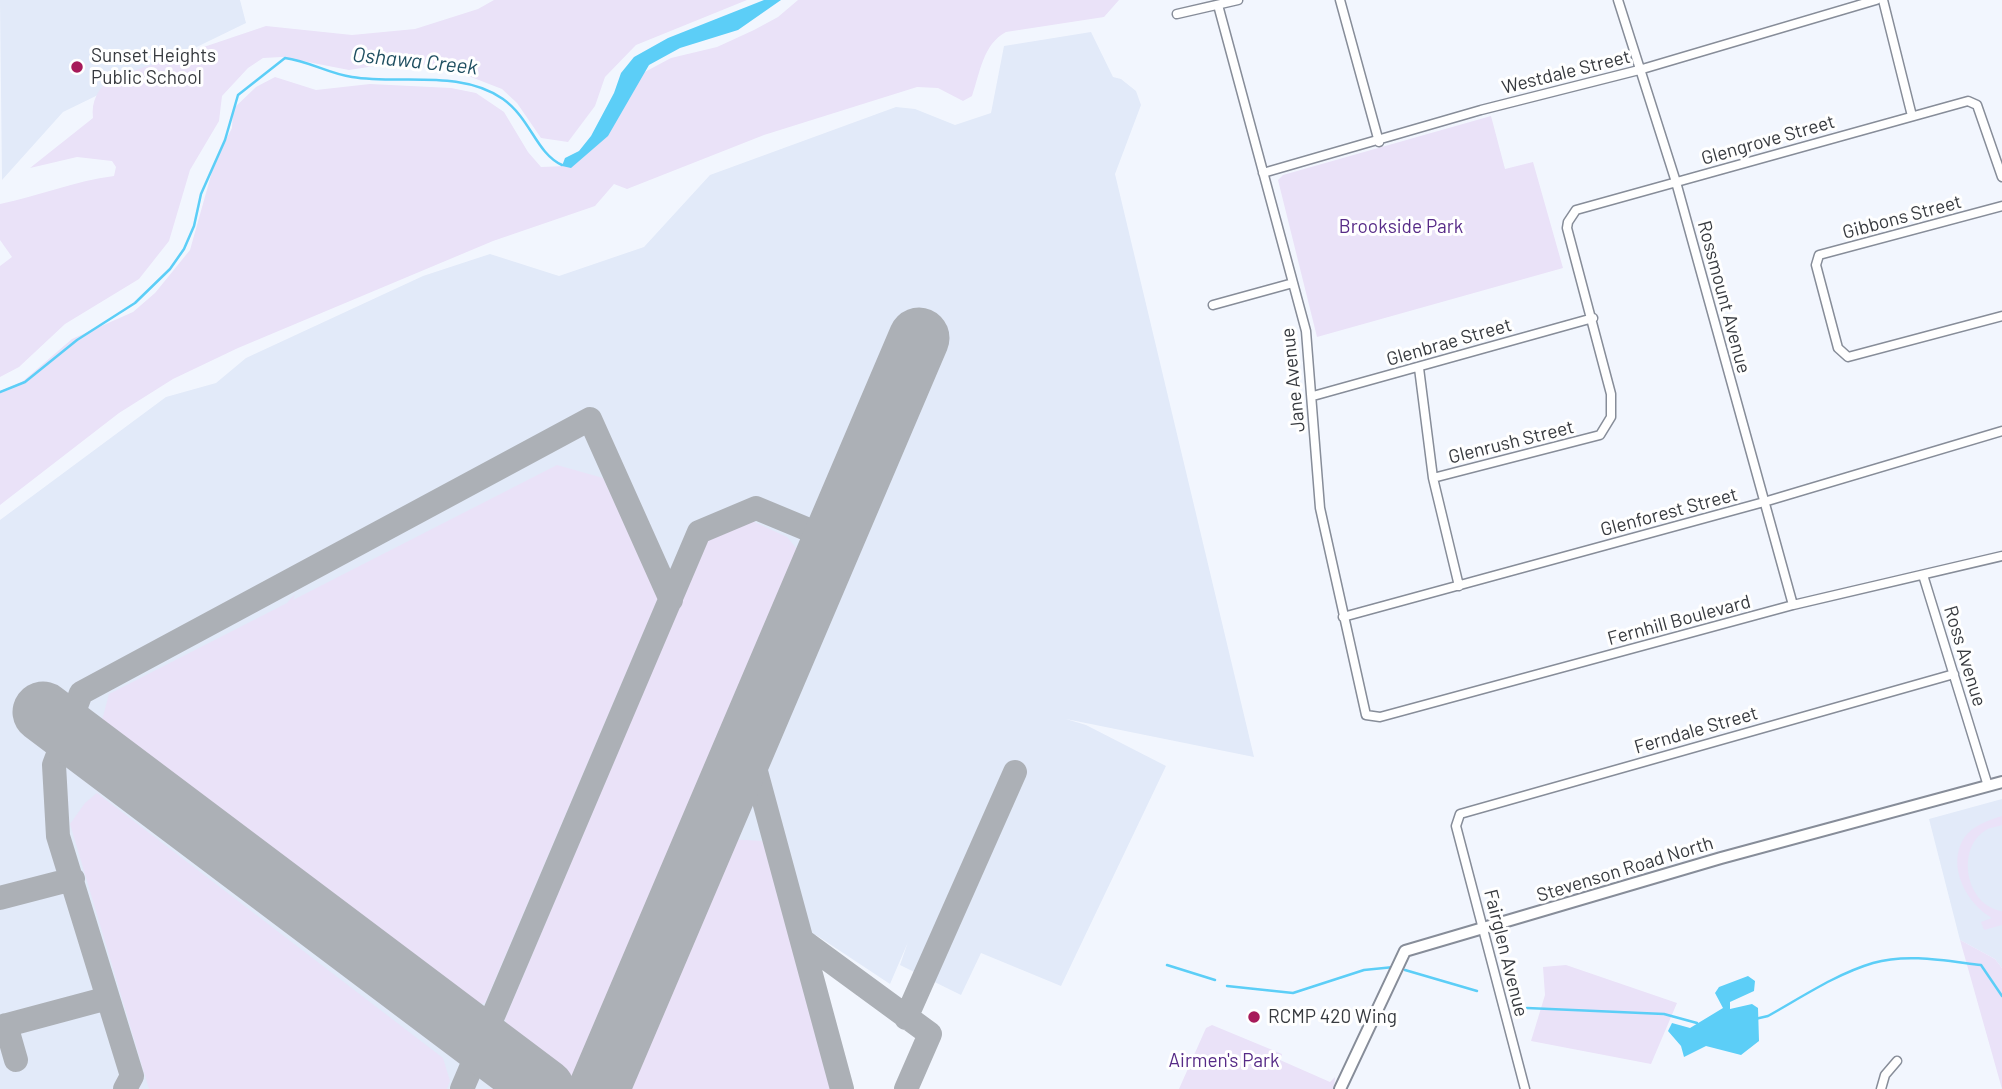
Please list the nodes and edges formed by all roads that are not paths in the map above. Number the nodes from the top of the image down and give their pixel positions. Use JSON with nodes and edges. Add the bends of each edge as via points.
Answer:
{"nodes":[{"id":1,"x":1238,"y":0,"type":"edge"},
{"id":2,"x":1340,"y":0,"type":"edge"},
{"id":3,"x":1618,"y":0,"type":"edge"},
{"id":4,"x":1876,"y":0,"type":"edge"},
{"id":5,"x":1883,"y":0,"type":"edge"},
{"id":6,"x":1218,"y":5,"type":"junction"},
{"id":7,"x":1177,"y":14,"type":"dead end"},
{"id":8,"x":1639,"y":70,"type":"junction"},
{"id":9,"x":1912,"y":116,"type":"junction"},
{"id":10,"x":1379,"y":142,"type":"junction"},
{"id":11,"x":1263,"y":173,"type":"junction"},
{"id":12,"x":2002,"y":177,"type":"edge"},
{"id":13,"x":1676,"y":182,"type":"junction"},
{"id":14,"x":2002,"y":206,"type":"edge"},
{"id":15,"x":1576,"y":210,"type":"joint"},
{"id":16,"x":1293,"y":283,"type":"junction"},
{"id":17,"x":1213,"y":305,"type":"dead end"},
{"id":18,"x":2002,"y":316,"type":"edge"},
{"id":19,"x":1593,"y":318,"type":"junction"},
{"id":20,"x":1419,"y":368,"type":"junction"},
{"id":21,"x":1313,"y":396,"type":"junction"},
{"id":22,"x":2002,"y":431,"type":"edge"},
{"id":23,"x":1433,"y":478,"type":"junction"},
{"id":24,"x":1764,"y":502,"type":"junction"},
{"id":25,"x":2002,"y":556,"type":"edge"},
{"id":26,"x":1923,"y":575,"type":"junction"},
{"id":27,"x":1458,"y":586,"type":"junction"},
{"id":28,"x":1793,"y":605,"type":"junction"},
{"id":29,"x":1343,"y":617,"type":"junction"},
{"id":30,"x":1954,"y":674,"type":"junction"},
{"id":31,"x":1366,"y":715,"type":"joint"},
{"id":32,"x":2002,"y":782,"type":"edge"},
{"id":33,"x":1988,"y":786,"type":"junction"},
{"id":34,"x":1456,"y":826,"type":"joint"},
{"id":35,"x":1485,"y":929,"type":"junction"},
{"id":36,"x":1897,"y":1061,"type":"dead end"},
{"id":37,"x":1340,"y":1089,"type":"edge"},
{"id":38,"x":1525,"y":1089,"type":"edge"},
{"id":39,"x":1881,"y":1089,"type":"edge"}],
"edges":[{"from":1,"to":6,"type":"street"},
{"from":2,"to":10,"type":"street"},
{"from":3,"to":8,"type":"street","name":"Rossmount Avenue"},
{"from":4,"to":8,"type":"street","name":"Westdale Street"},
{"from":5,"to":9,"type":"street"},
{"from":6,"to":7,"type":"street"},
{"from":6,"to":11,"type":"street","name":"Jane Avenue"},
{"from":8,"to":10,"type":"street","name":"Westdale Street","via":[[1481,110]]},
{"from":8,"to":13,"type":"street","name":"Rossmount Avenue"},
{"from":9,"to":12,"type":"street","name":"Glengrove Street","via":[[1968,101],[1977,105]]},
{"from":9,"to":13,"type":"street","name":"Glengrove Street"},
{"from":10,"to":11,"type":"street","name":"Westdale Street"},
{"from":11,"to":16,"type":"street","name":"Jane Avenue"},
{"from":13,"to":15,"type":"street","name":"Glengrove Street"},
{"from":13,"to":24,"type":"street","name":"Rossmount Avenue"},
{"from":14,"to":18,"type":"street","name":"Gibbons Street","via":[[1819,255],[1816,265],[1838,348],[1849,357]]},
{"from":15,"to":19,"type":"street","name":"Glenrush Street","via":[[1567,228]]},
{"from":16,"to":17,"type":"street"},
{"from":16,"to":21,"type":"street","name":"Jane Avenue","via":[[1306,331]]},
{"from":19,"to":20,"type":"street","name":"Glenbrae Street"},
{"from":19,"to":23,"type":"street","name":"Glenrush Street","via":[[1611,394],[1611,417],[1600,435]]},
{"from":20,"to":21,"type":"street","name":"Glenbrae Street"},
{"from":20,"to":23,"type":"street"},
{"from":21,"to":29,"type":"street","name":"Jane Avenue","via":[[1320,508]]},
{"from":22,"to":24,"type":"street","name":"Glenforest Street"},
{"from":23,"to":27,"type":"street"},
{"from":24,"to":27,"type":"street","name":"Glenforest Street"},
{"from":24,"to":28,"type":"street","name":"Rossmount Avenue"},
{"from":25,"to":26,"type":"street","name":"Fernhill Boulevard"},
{"from":26,"to":28,"type":"street","name":"Fernhill Boulevard"},
{"from":26,"to":30,"type":"street","name":"Ross Avenue"},
{"from":27,"to":29,"type":"street","name":"Glenforest Street"},
{"from":28,"to":31,"type":"street","name":"Fernhill Boulevard","via":[[1380,717]]},
{"from":29,"to":31,"type":"street","name":"Jane Avenue"},
{"from":30,"to":33,"type":"street","name":"Ross Avenue"},
{"from":30,"to":34,"type":"street","name":"Ferndale Street","via":[[1466,811],[1457,817]]},
{"from":32,"to":33,"type":"street","name":"Stevenson Road North"},
{"from":33,"to":35,"type":"street","name":"Stevenson Road North","via":[[1721,858]]},
{"from":34,"to":35,"type":"street","name":"Fairglen Avenue"},
{"from":35,"to":37,"type":"street","name":"Stevenson Road North","via":[[1405,951]]},
{"from":35,"to":38,"type":"street","name":"Fairglen Avenue"},
{"from":36,"to":39,"type":"street"}]}
